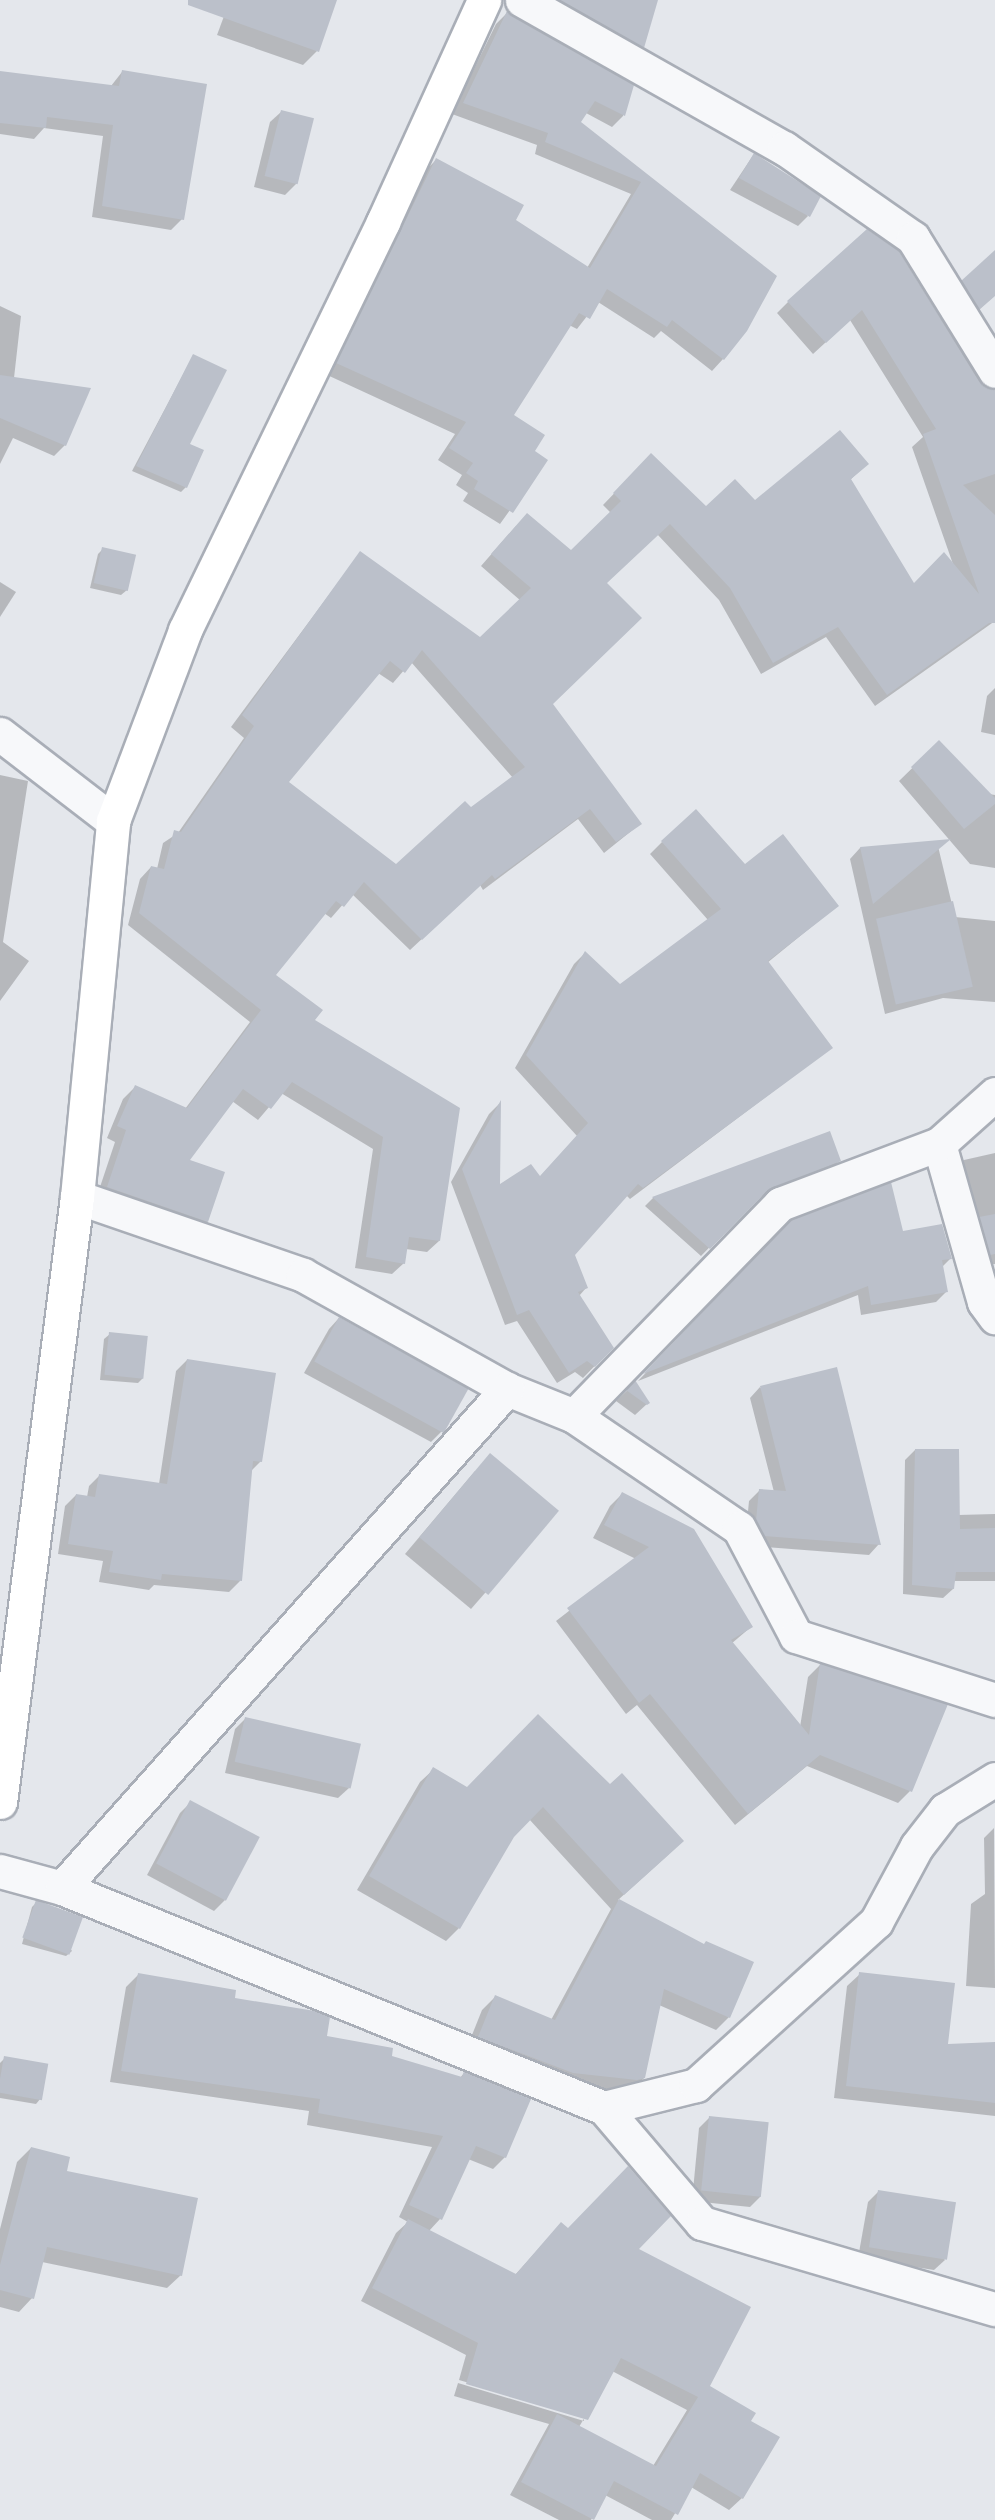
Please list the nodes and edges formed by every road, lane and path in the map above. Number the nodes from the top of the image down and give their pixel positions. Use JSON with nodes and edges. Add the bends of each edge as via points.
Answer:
{"nodes":[{"id":1,"x":484,"y":0,"type":"edge"},
{"id":2,"x":522,"y":0,"type":"edge"},
{"id":3,"x":995,"y":370,"type":"edge"},
{"id":4,"x":0,"y":734,"type":"edge"},
{"id":5,"x":113,"y":821,"type":"junction"},
{"id":6,"x":995,"y":1094,"type":"edge"},
{"id":7,"x":939,"y":1144,"type":"junction"},
{"id":8,"x":77,"y":1197,"type":"junction"},
{"id":9,"x":995,"y":1317,"type":"edge"},
{"id":10,"x":507,"y":1389,"type":"junction"},
{"id":11,"x":574,"y":1416,"type":"junction"},
{"id":12,"x":995,"y":1700,"type":"edge"},
{"id":13,"x":995,"y":1779,"type":"edge"},
{"id":14,"x":0,"y":1802,"type":"edge"},
{"id":15,"x":0,"y":1871,"type":"edge"},
{"id":16,"x":62,"y":1888,"type":"junction"},
{"id":17,"x":604,"y":2108,"type":"junction"},
{"id":18,"x":995,"y":2309,"type":"edge"}],
"edges":[{"from":1,"to":5,"type":"highway","via":[[383,222],[185,630]]},
{"from":2,"to":3,"type":"street","via":[[784,148],[913,238]]},
{"from":4,"to":5,"type":"street"},
{"from":5,"to":8,"type":"highway"},
{"from":6,"to":7,"type":"street"},
{"from":7,"to":9,"type":"street","via":[[984,1302]]},
{"from":7,"to":11,"type":"street","via":[[780,1204]]},
{"from":8,"to":10,"type":"street","via":[[303,1275]]},
{"from":8,"to":14,"type":"highway"},
{"from":10,"to":11,"type":"street"},
{"from":10,"to":16,"type":"street"},
{"from":11,"to":12,"type":"street","via":[[739,1528],[796,1636]]},
{"from":13,"to":17,"type":"street","via":[[945,1810],[917,1846],[876,1922],[696,2085]]},
{"from":15,"to":16,"type":"street"},
{"from":16,"to":17,"type":"street"},
{"from":17,"to":18,"type":"street","via":[[702,2223]]}]}
